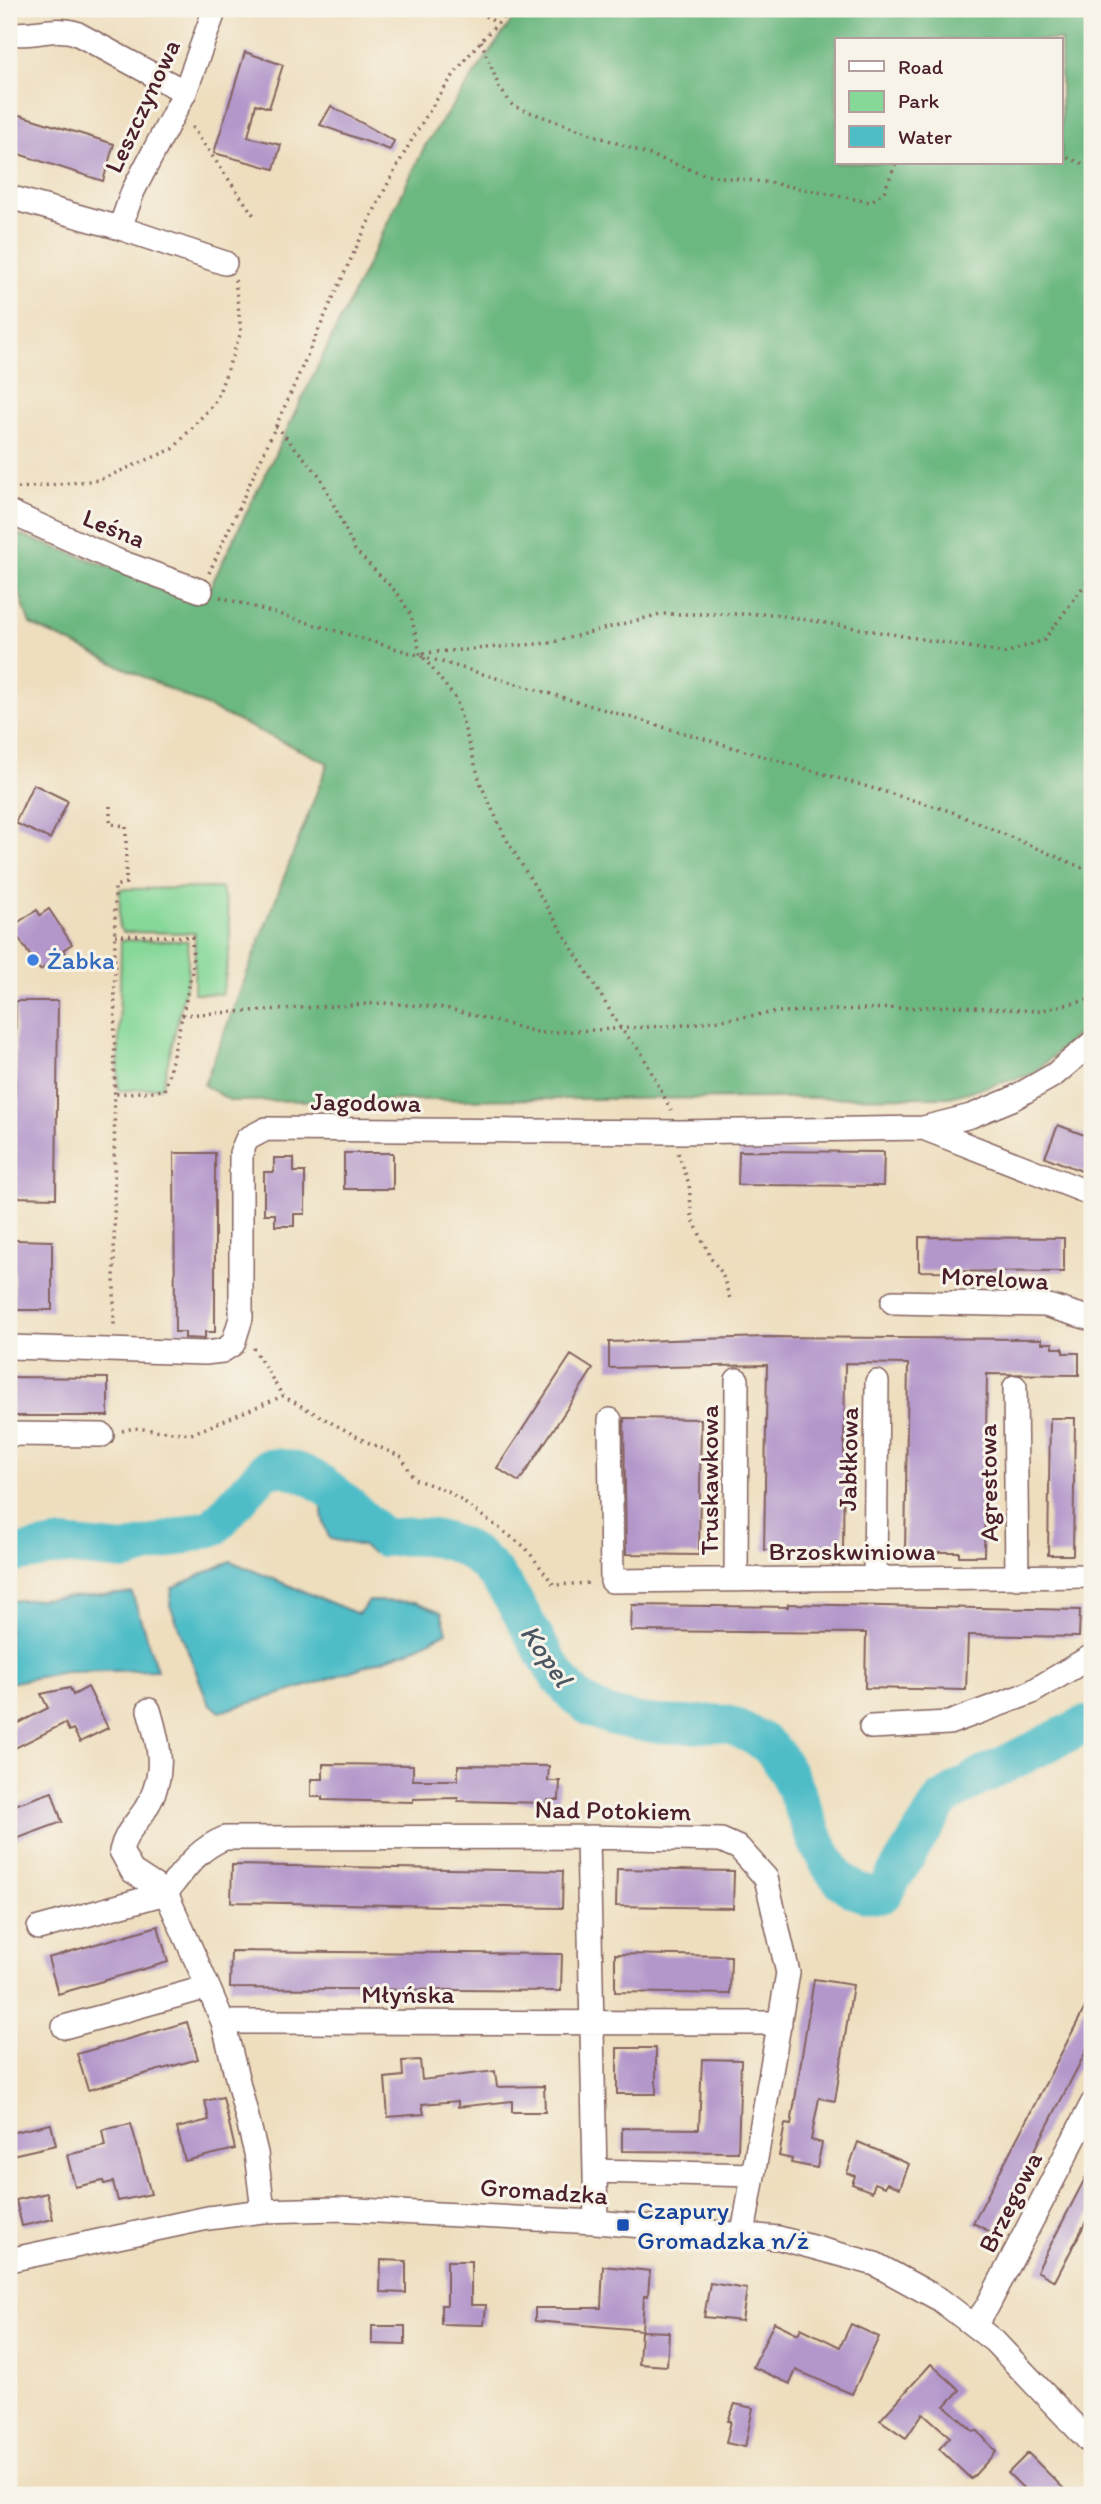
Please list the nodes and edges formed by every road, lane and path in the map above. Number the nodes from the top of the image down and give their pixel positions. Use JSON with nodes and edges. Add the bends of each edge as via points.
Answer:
{"nodes":[{"id":1,"x":215,"y":9,"type":"edge"},
{"id":2,"x":473,"y":9,"type":"edge"},
{"id":3,"x":514,"y":9,"type":"edge"},
{"id":4,"x":497,"y":23,"type":"junction"},
{"id":5,"x":9,"y":33,"type":"edge"},
{"id":6,"x":481,"y":41,"type":"junction"},
{"id":7,"x":180,"y":103,"type":"junction"},
{"id":8,"x":1062,"y":155,"type":"edge"},
{"id":9,"x":896,"y":164,"type":"edge"},
{"id":10,"x":1092,"y":167,"type":"edge"},
{"id":11,"x":9,"y":197,"type":"edge"},
{"id":12,"x":255,"y":217,"type":"dead end"},
{"id":13,"x":120,"y":228,"type":"junction"},
{"id":14,"x":225,"y":263,"type":"joint"},
{"id":15,"x":276,"y":426,"type":"junction"},
{"id":16,"x":9,"y":489,"type":"edge"},
{"id":17,"x":9,"y":512,"type":"edge"},
{"id":18,"x":1092,"y":575,"type":"edge"},
{"id":19,"x":201,"y":591,"type":"junction"},
{"id":20,"x":420,"y":653,"type":"junction"},
{"id":21,"x":110,"y":806,"type":"dead end"},
{"id":22,"x":1092,"y":872,"type":"edge"},
{"id":23,"x":115,"y":935,"type":"junction"},
{"id":24,"x":1092,"y":999,"type":"edge"},
{"id":25,"x":182,"y":1015,"type":"junction"},
{"id":26,"x":621,"y":1029,"type":"junction"},
{"id":27,"x":1092,"y":1043,"type":"edge"},
{"id":28,"x":116,"y":1094,"type":"junction"},
{"id":29,"x":923,"y":1128,"type":"junction"},
{"id":30,"x":680,"y":1132,"type":"junction"},
{"id":31,"x":1092,"y":1195,"type":"edge"},
{"id":32,"x":731,"y":1302,"type":"dead end"},
{"id":33,"x":893,"y":1302,"type":"dead end"},
{"id":34,"x":1092,"y":1319,"type":"edge"},
{"id":35,"x":239,"y":1333,"type":"junction"},
{"id":36,"x":9,"y":1347,"type":"edge"},
{"id":37,"x":114,"y":1349,"type":"junction"},
{"id":38,"x":737,"y":1380,"type":"dead end"},
{"id":39,"x":877,"y":1382,"type":"dead end"},
{"id":40,"x":1015,"y":1387,"type":"dead end"},
{"id":41,"x":284,"y":1396,"type":"junction"},
{"id":42,"x":610,"y":1420,"type":"dead end"},
{"id":43,"x":9,"y":1434,"type":"edge"},
{"id":44,"x":102,"y":1435,"type":"joint"},
{"id":45,"x":1092,"y":1576,"type":"edge"},
{"id":46,"x":1017,"y":1578,"type":"junction"},
{"id":47,"x":875,"y":1579,"type":"junction"},
{"id":48,"x":736,"y":1580,"type":"junction"},
{"id":49,"x":612,"y":1581,"type":"junction"},
{"id":50,"x":1092,"y":1656,"type":"edge"},
{"id":51,"x":149,"y":1710,"type":"dead end"},
{"id":52,"x":871,"y":1727,"type":"dead end"},
{"id":53,"x":588,"y":1837,"type":"junction"},
{"id":54,"x":166,"y":1893,"type":"junction"},
{"id":55,"x":39,"y":1928,"type":"dead end"},
{"id":56,"x":208,"y":1987,"type":"junction"},
{"id":57,"x":223,"y":2022,"type":"junction"},
{"id":58,"x":590,"y":2023,"type":"junction"},
{"id":59,"x":780,"y":2023,"type":"junction"},
{"id":60,"x":64,"y":2026,"type":"dead end"},
{"id":61,"x":1092,"y":2104,"type":"edge"},
{"id":62,"x":595,"y":2171,"type":"junction"},
{"id":63,"x":753,"y":2175,"type":"junction"},
{"id":64,"x":263,"y":2211,"type":"junction"},
{"id":65,"x":596,"y":2222,"type":"junction"},
{"id":66,"x":743,"y":2234,"type":"junction"},
{"id":67,"x":9,"y":2260,"type":"edge"},
{"id":68,"x":975,"y":2324,"type":"junction"},
{"id":69,"x":1092,"y":2444,"type":"edge"}],
"edges":[{"from":1,"to":7,"type":"street","name":"Leszczynowa"},
{"from":2,"to":4,"type":"path"},
{"from":3,"to":4,"type":"path"},
{"from":4,"to":6,"type":"path"},
{"from":5,"to":7,"type":"street","via":[[61,29],[76,33]]},
{"from":6,"to":9,"type":"path","via":[[499,87],[513,106],[706,175],[870,202],[884,192]]},
{"from":6,"to":15,"type":"path","via":[[434,106],[388,186]]},
{"from":7,"to":12,"type":"path"},
{"from":7,"to":13,"type":"street","name":"Leszczynowa","via":[[132,191]]},
{"from":8,"to":10,"type":"path"},
{"from":11,"to":13,"type":"street"},
{"from":13,"to":14,"type":"street"},
{"from":14,"to":16,"type":"path","via":[[238,284],[241,332],[216,401],[173,449],[99,480]]},
{"from":15,"to":19,"type":"path"},
{"from":15,"to":20,"type":"path","via":[[320,476],[355,550],[398,594],[411,615]]},
{"from":17,"to":19,"type":"street","name":"Leśna","via":[[118,561]]},
{"from":18,"to":20,"type":"path","via":[[1044,640],[1005,653],[772,614],[662,614],[549,643]]},
{"from":19,"to":20,"type":"path"},
{"from":20,"to":22,"type":"path","via":[[950,811]]},
{"from":20,"to":26,"type":"path","via":[[456,699],[481,785],[505,837]]},
{"from":21,"to":23,"type":"path","via":[[110,824],[126,826],[126,883],[115,886]]},
{"from":23,"to":25,"type":"path","via":[[192,937],[193,969]]},
{"from":23,"to":28,"type":"path"},
{"from":24,"to":26,"type":"path","via":[[1038,1011],[957,1006],[778,1012]]},
{"from":25,"to":26,"type":"path","via":[[384,1003],[446,1008],[540,1033]]},
{"from":25,"to":28,"type":"path","via":[[165,1090]]},
{"from":26,"to":30,"type":"path","via":[[641,1052]]},
{"from":27,"to":29,"type":"street","via":[[1054,1075],[1012,1099]]},
{"from":28,"to":37,"type":"path"},
{"from":29,"to":30,"type":"street","name":"Jagodowa"},
{"from":29,"to":31,"type":"street"},
{"from":30,"to":32,"type":"path","via":[[678,1155],[689,1184],[692,1218],[722,1273]]},
{"from":30,"to":35,"type":"street","name":"Jagodowa","via":[[254,1132],[241,1153],[240,1165]]},
{"from":33,"to":34,"type":"street","name":"Morelowa","via":[[1045,1305]]},
{"from":35,"to":37,"type":"street","via":[[222,1351]]},
{"from":35,"to":41,"type":"path"},
{"from":36,"to":37,"type":"street"},
{"from":38,"to":48,"type":"street","name":"Truskawkowa"},
{"from":39,"to":47,"type":"street","name":"Jabłkowa"},
{"from":40,"to":46,"type":"street","name":"Agrestowa"},
{"from":41,"to":44,"type":"path","via":[[191,1434],[134,1428]]},
{"from":41,"to":49,"type":"path","via":[[402,1457],[414,1479],[448,1491],[525,1547],[554,1585]]},
{"from":42,"to":49,"type":"street"},
{"from":43,"to":44,"type":"street"},
{"from":45,"to":46,"type":"street","name":"Brzoskwiniowa"},
{"from":46,"to":47,"type":"street","name":"Brzoskwiniowa"},
{"from":47,"to":48,"type":"street","name":"Brzoskwiniowa"},
{"from":48,"to":49,"type":"street","name":"Brzoskwiniowa"},
{"from":50,"to":52,"type":"street","via":[[1030,1693],[949,1723]]},
{"from":51,"to":54,"type":"street","via":[[160,1748],[160,1778],[145,1810],[124,1836],[121,1851],[132,1871]]},
{"from":53,"to":54,"type":"street","name":"Nad Potokiem","via":[[225,1838],[194,1857]]},
{"from":53,"to":58,"type":"street"},
{"from":53,"to":59,"type":"street","name":"Nad Potokiem","via":[[721,1840],[740,1848],[766,1878],[788,1973]]},
{"from":54,"to":55,"type":"street"},
{"from":54,"to":56,"type":"street"},
{"from":56,"to":57,"type":"street"},
{"from":56,"to":60,"type":"street"},
{"from":57,"to":58,"type":"street","name":"Młyńska"},
{"from":57,"to":64,"type":"street","via":[[256,2153]]},
{"from":58,"to":59,"type":"street","name":"Młyńska"},
{"from":58,"to":62,"type":"street"},
{"from":59,"to":63,"type":"street","name":"Nad Potokiem"},
{"from":61,"to":68,"type":"street","name":"Brzegowa"},
{"from":62,"to":63,"type":"street"},
{"from":62,"to":65,"type":"street"},
{"from":63,"to":66,"type":"street","name":"Nad Potokiem"},
{"from":64,"to":65,"type":"street","name":"Gromadzka","via":[[338,2208]]},
{"from":64,"to":67,"type":"street","name":"Gromadzka","via":[[208,2218]]},
{"from":65,"to":66,"type":"street","name":"Gromadzka"},
{"from":66,"to":68,"type":"street","name":"Gromadzka","via":[[804,2243],[875,2264],[916,2284]]},
{"from":68,"to":69,"type":"street","name":"Gromadzka"}]}
